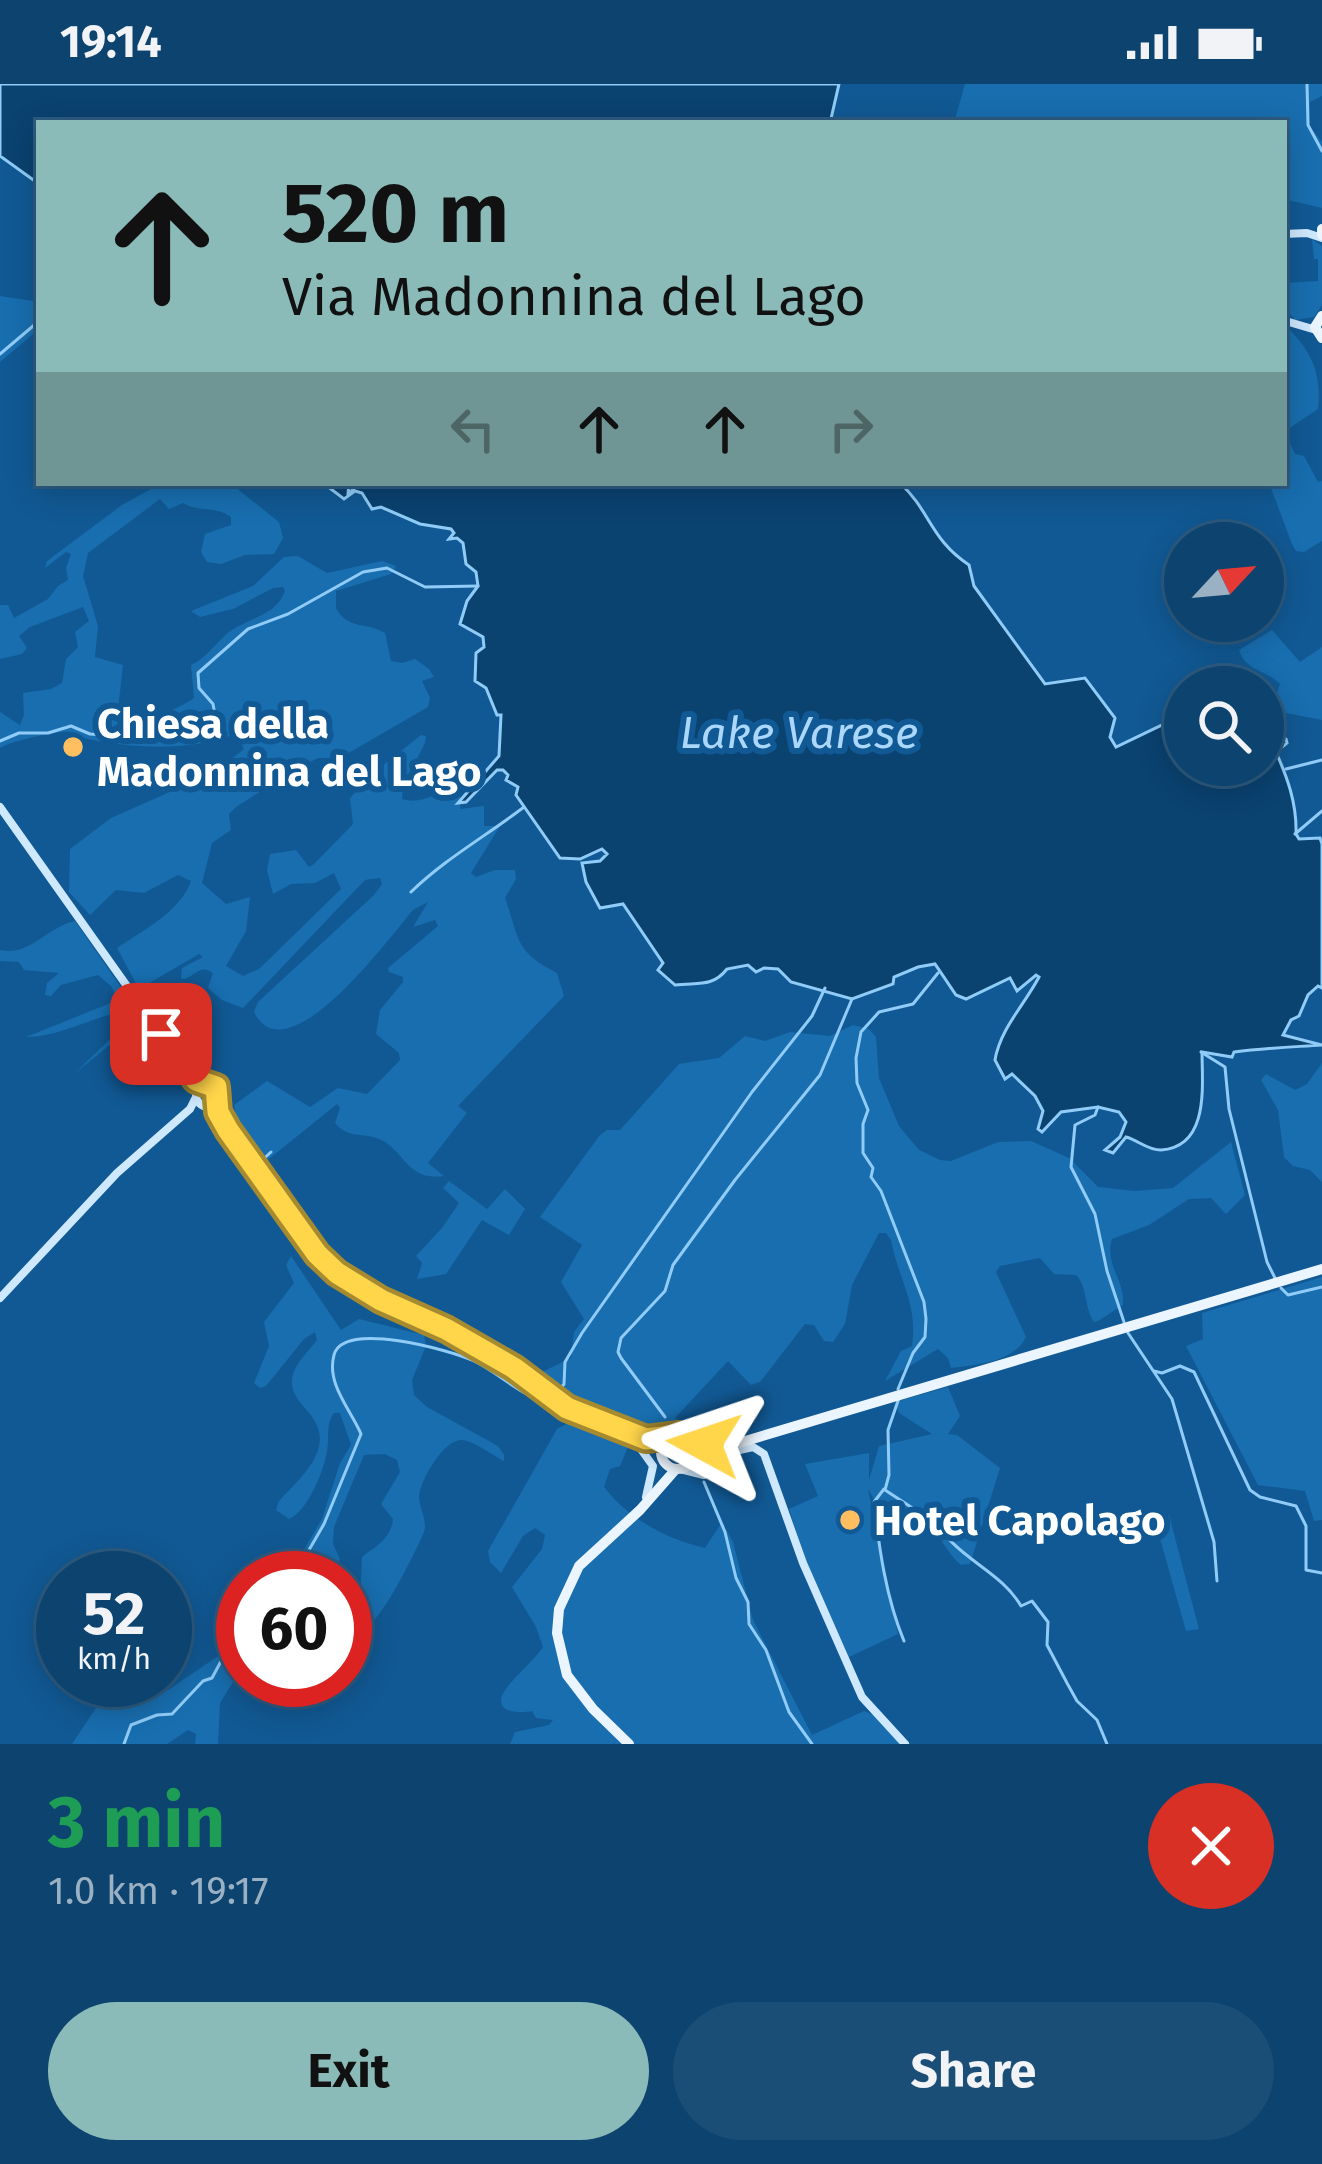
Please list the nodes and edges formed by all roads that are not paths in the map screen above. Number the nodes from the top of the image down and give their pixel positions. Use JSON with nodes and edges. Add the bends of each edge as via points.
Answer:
{"nodes":[{"id":1,"x":1322,"y":232,"type":"edge"},
{"id":2,"x":1287,"y":234,"type":"edge"},
{"id":3,"x":1287,"y":320,"type":"edge"},
{"id":4,"x":1320,"y":330,"type":"edge"},
{"id":5,"x":0,"y":807,"type":"edge"},
{"id":6,"x":183,"y":1066,"type":"junction"},
{"id":7,"x":206,"y":1084,"type":"junction"},
{"id":8,"x":196,"y":1095,"type":"junction"},
{"id":9,"x":218,"y":1101,"type":"junction"},
{"id":10,"x":206,"y":1107,"type":"junction"},
{"id":11,"x":190,"y":1108,"type":"junction"},
{"id":12,"x":228,"y":1130,"type":"junction"},
{"id":13,"x":1322,"y":1269,"type":"edge"},
{"id":14,"x":0,"y":1298,"type":"edge"},
{"id":15,"x":381,"y":1300,"type":"junction"},
{"id":16,"x":441,"y":1335,"type":"junction"},
{"id":17,"x":471,"y":1344,"type":"junction"},
{"id":18,"x":498,"y":1367,"type":"junction"},
{"id":19,"x":544,"y":1394,"type":"junction"},
{"id":20,"x":608,"y":1426,"type":"junction"},
{"id":21,"x":670,"y":1437,"type":"junction"},
{"id":22,"x":646,"y":1439,"type":"junction"},
{"id":23,"x":692,"y":1442,"type":"junction"},
{"id":24,"x":733,"y":1442,"type":"junction"},
{"id":25,"x":662,"y":1457,"type":"junction"},
{"id":26,"x":694,"y":1457,"type":"junction"},
{"id":27,"x":678,"y":1469,"type":"junction"},
{"id":28,"x":700,"y":1475,"type":"junction"},
{"id":29,"x":658,"y":1487,"type":"junction"},
{"id":30,"x":640,"y":1510,"type":"junction"},
{"id":31,"x":629,"y":1744,"type":"edge"},
{"id":32,"x":904,"y":1744,"type":"edge"}],
"edges":[{"from":1,"to":2,"type":"main road"},
{"from":3,"to":4,"type":"main road"},
{"from":5,"to":6,"type":"main road"},
{"from":6,"to":7,"type":"main road"},
{"from":6,"to":8,"type":"main road"},
{"from":7,"to":8,"type":"main road"},
{"from":7,"to":9,"type":"main road","via":[[216,1087]]},
{"from":8,"to":10,"type":"main road"},
{"from":8,"to":11,"type":"main road"},
{"from":9,"to":10,"type":"main road"},
{"from":9,"to":12,"type":"main road"},
{"from":10,"to":11,"type":"main road"},
{"from":10,"to":12,"type":"main road"},
{"from":11,"to":14,"type":"main road","via":[[117,1172]]},
{"from":12,"to":15,"type":"main road","via":[[317,1254]]},
{"from":13,"to":24,"type":"main road"},
{"from":15,"to":16,"type":"main road"},
{"from":15,"to":17,"type":"main road"},
{"from":16,"to":17,"type":"main road"},
{"from":16,"to":18,"type":"main road"},
{"from":17,"to":18,"type":"main road"},
{"from":17,"to":19,"type":"main road"},
{"from":18,"to":19,"type":"main road"},
{"from":19,"to":20,"type":"main road"},
{"from":20,"to":22,"type":"main road"},
{"from":20,"to":30,"type":"main road","via":[[653,1466]]},
{"from":21,"to":22,"type":"main road"},
{"from":21,"to":23,"type":"main road"},
{"from":21,"to":25,"type":"main road"},
{"from":22,"to":25,"type":"main road"},
{"from":23,"to":24,"type":"main road"},
{"from":23,"to":26,"type":"main road"},
{"from":24,"to":26,"type":"main road"},
{"from":25,"to":27,"type":"main road"},
{"from":25,"to":29,"type":"main road"},
{"from":26,"to":27,"type":"main road"},
{"from":26,"to":28,"type":"main road"},
{"from":27,"to":28,"type":"main road"},
{"from":27,"to":29,"type":"main road"},
{"from":28,"to":32,"type":"main road","via":[[735,1451],[764,1454],[855,1683]]},
{"from":29,"to":30,"type":"main road"},
{"from":30,"to":31,"type":"main road","via":[[579,1567],[557,1633],[574,1689]]}]}
